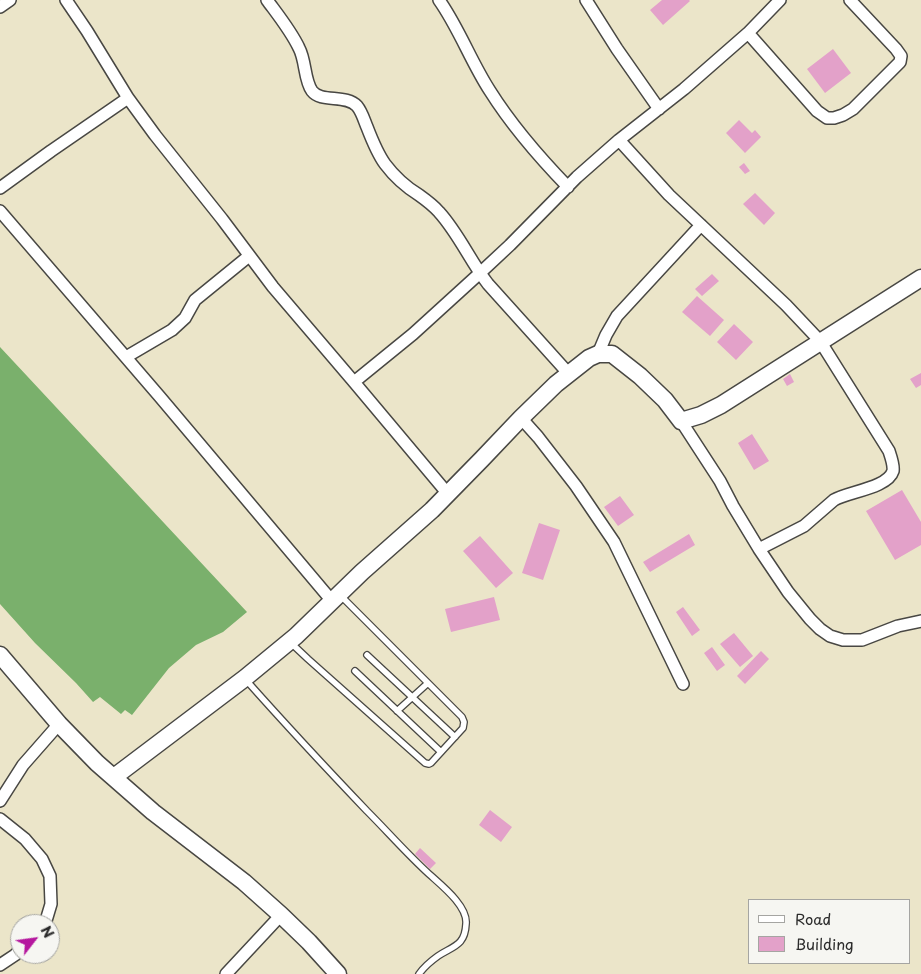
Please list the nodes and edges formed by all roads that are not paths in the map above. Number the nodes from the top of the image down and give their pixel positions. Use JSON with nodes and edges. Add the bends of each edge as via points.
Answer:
{"nodes":[{"id":1,"x":10,"y":0,"type":"edge"},
{"id":2,"x":66,"y":0,"type":"edge"},
{"id":3,"x":267,"y":0,"type":"edge"},
{"id":4,"x":439,"y":0,"type":"edge"},
{"id":5,"x":586,"y":0,"type":"edge"},
{"id":6,"x":780,"y":0,"type":"edge"},
{"id":7,"x":850,"y":0,"type":"edge"},
{"id":8,"x":0,"y":7,"type":"edge"},
{"id":9,"x":748,"y":33,"type":"junction"},
{"id":10,"x":128,"y":98,"type":"junction"},
{"id":11,"x":659,"y":109,"type":"junction"},
{"id":12,"x":619,"y":140,"type":"junction"},
{"id":13,"x":568,"y":187,"type":"junction"},
{"id":14,"x":0,"y":188,"type":"edge"},
{"id":15,"x":0,"y":211,"type":"edge"},
{"id":16,"x":701,"y":225,"type":"junction"},
{"id":17,"x":249,"y":256,"type":"junction"},
{"id":18,"x":480,"y":273,"type":"junction"},
{"id":19,"x":921,"y":278,"type":"edge"},
{"id":20,"x":820,"y":341,"type":"junction"},
{"id":21,"x":598,"y":354,"type":"junction"},
{"id":22,"x":126,"y":357,"type":"junction"},
{"id":23,"x":569,"y":374,"type":"junction"},
{"id":24,"x":354,"y":382,"type":"junction"},
{"id":25,"x":521,"y":418,"type":"junction"},
{"id":26,"x":681,"y":421,"type":"junction"},
{"id":27,"x":448,"y":494,"type":"junction"},
{"id":28,"x":759,"y":549,"type":"junction"},
{"id":29,"x":335,"y":597,"type":"junction"},
{"id":30,"x":921,"y":621,"type":"edge"},
{"id":31,"x":290,"y":641,"type":"junction"},
{"id":32,"x":0,"y":655,"type":"edge"},
{"id":33,"x":367,"y":655,"type":"dead end"},
{"id":34,"x":355,"y":671,"type":"dead end"},
{"id":35,"x":244,"y":678,"type":"junction"},
{"id":36,"x":428,"y":683,"type":"junction"},
{"id":37,"x":683,"y":684,"type":"dead end"},
{"id":38,"x":412,"y":697,"type":"junction"},
{"id":39,"x":397,"y":711,"type":"junction"},
{"id":40,"x":59,"y":724,"type":"junction"},
{"id":41,"x":455,"y":737,"type":"junction"},
{"id":42,"x":441,"y":752,"type":"junction"},
{"id":43,"x":114,"y":777,"type":"junction"},
{"id":44,"x":0,"y":801,"type":"edge"},
{"id":45,"x":0,"y":820,"type":"edge"},
{"id":46,"x":48,"y":914,"type":"edge"},
{"id":47,"x":281,"y":915,"type":"junction"},
{"id":48,"x":226,"y":974,"type":"edge"},
{"id":49,"x":338,"y":974,"type":"edge"},
{"id":50,"x":419,"y":974,"type":"edge"}],
"edges":[{"from":1,"to":8,"type":"street"},
{"from":2,"to":10,"type":"street"},
{"from":3,"to":18,"type":"street","via":[[299,48],[311,90],[316,96],[356,104],[374,146],[392,173],[440,213]]},
{"from":4,"to":13,"type":"street","via":[[489,90],[533,149]]},
{"from":5,"to":11,"type":"street"},
{"from":6,"to":9,"type":"street"},
{"from":7,"to":9,"type":"street","via":[[896,49],[900,62],[854,109],[844,115],[827,118],[817,112]]},
{"from":9,"to":11,"type":"street"},
{"from":10,"to":14,"type":"street"},
{"from":10,"to":17,"type":"street"},
{"from":11,"to":12,"type":"street"},
{"from":12,"to":13,"type":"street"},
{"from":12,"to":16,"type":"street"},
{"from":13,"to":18,"type":"street"},
{"from":15,"to":22,"type":"street"},
{"from":16,"to":20,"type":"street"},
{"from":16,"to":21,"type":"street","via":[[617,316]]},
{"from":17,"to":22,"type":"street","via":[[196,300],[185,318],[172,330]]},
{"from":17,"to":24,"type":"street"},
{"from":18,"to":23,"type":"street"},
{"from":18,"to":24,"type":"street"},
{"from":19,"to":20,"type":"street"},
{"from":20,"to":26,"type":"street","via":[[721,405]]},
{"from":20,"to":28,"type":"street","via":[[889,451],[893,471],[874,486],[834,500],[804,526]]},
{"from":21,"to":23,"type":"street"},
{"from":21,"to":26,"type":"street","via":[[612,354],[640,376]]},
{"from":22,"to":29,"type":"street"},
{"from":23,"to":25,"type":"street"},
{"from":24,"to":27,"type":"street"},
{"from":25,"to":27,"type":"street"},
{"from":25,"to":37,"type":"street","via":[[576,486],[614,542]]},
{"from":26,"to":28,"type":"street","via":[[716,473]]},
{"from":27,"to":29,"type":"street"},
{"from":28,"to":30,"type":"street","via":[[798,605],[830,636],[862,640]]},
{"from":29,"to":31,"type":"street"},
{"from":29,"to":36,"type":"lane"},
{"from":31,"to":35,"type":"street"},
{"from":31,"to":42,"type":"lane","via":[[425,762],[431,763]]},
{"from":32,"to":40,"type":"street"},
{"from":33,"to":38,"type":"lane"},
{"from":34,"to":39,"type":"lane"},
{"from":35,"to":43,"type":"street"},
{"from":35,"to":50,"type":"lane","via":[[322,764],[463,909],[466,924],[459,944],[439,955]]},
{"from":36,"to":38,"type":"lane"},
{"from":36,"to":41,"type":"lane","via":[[462,716],[463,728]]},
{"from":38,"to":39,"type":"lane"},
{"from":38,"to":41,"type":"lane"},
{"from":39,"to":42,"type":"lane"},
{"from":40,"to":43,"type":"street"},
{"from":40,"to":44,"type":"street","via":[[24,765]]},
{"from":41,"to":42,"type":"lane"},
{"from":43,"to":47,"type":"street"},
{"from":45,"to":46,"type":"street","via":[[25,839],[42,859],[50,876]]},
{"from":47,"to":48,"type":"street"},
{"from":47,"to":49,"type":"street"}]}
